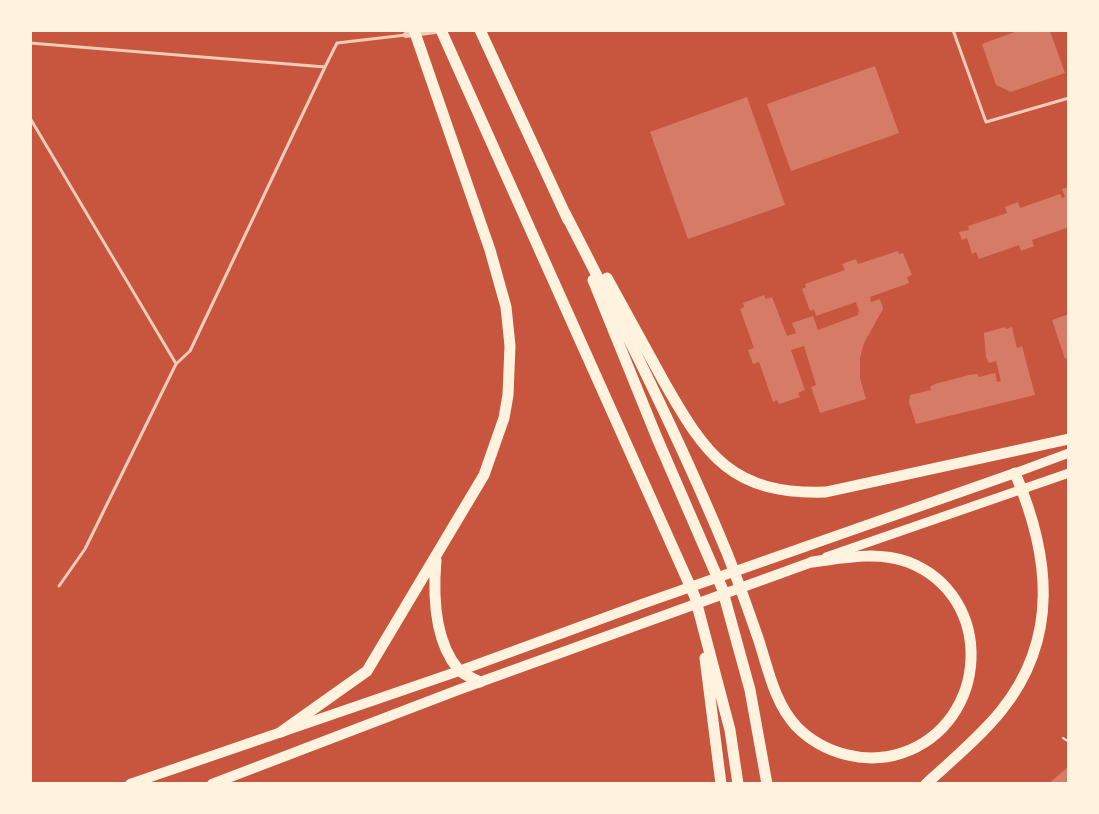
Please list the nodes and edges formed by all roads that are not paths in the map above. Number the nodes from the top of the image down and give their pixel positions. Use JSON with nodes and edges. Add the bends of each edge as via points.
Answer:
{"nodes":[{"id":1,"x":442,"y":30,"type":"edge"},
{"id":2,"x":953,"y":30,"type":"edge"},
{"id":3,"x":410,"y":32,"type":"edge"},
{"id":4,"x":482,"y":34,"type":"edge"},
{"id":5,"x":30,"y":43,"type":"edge"},
{"id":6,"x":325,"y":67,"type":"junction"},
{"id":7,"x":1069,"y":98,"type":"edge"},
{"id":8,"x":30,"y":118,"type":"edge"},
{"id":9,"x":545,"y":168,"type":"junction"},
{"id":10,"x":565,"y":213,"type":"junction"},
{"id":11,"x":176,"y":364,"type":"junction"},
{"id":12,"x":1069,"y":439,"type":"edge"},
{"id":13,"x":1069,"y":453,"type":"edge"},
{"id":14,"x":1015,"y":473,"type":"junction"},
{"id":15,"x":1069,"y":473,"type":"edge"},
{"id":16,"x":1022,"y":489,"type":"junction"},
{"id":17,"x":437,"y":556,"type":"junction"},
{"id":18,"x":812,"y":562,"type":"junction"},
{"id":19,"x":59,"y":586,"type":"dead end"},
{"id":20,"x":700,"y":610,"type":"junction"},
{"id":21,"x":459,"y":671,"type":"junction"},
{"id":22,"x":480,"y":682,"type":"junction"},
{"id":23,"x":281,"y":732,"type":"junction"},
{"id":24,"x":130,"y":784,"type":"edge"},
{"id":25,"x":212,"y":784,"type":"edge"},
{"id":26,"x":721,"y":784,"type":"edge"},
{"id":27,"x":738,"y":784,"type":"edge"},
{"id":28,"x":767,"y":784,"type":"edge"},
{"id":29,"x":926,"y":784,"type":"edge"}],
"edges":[{"from":1,"to":3,"type":"street"},
{"from":1,"to":20,"type":"highway"},
{"from":2,"to":7,"type":"lane","via":[[986,122]]},
{"from":3,"to":6,"type":"lane","via":[[337,43]]},
{"from":3,"to":17,"type":"highway","via":[[497,271],[510,346],[508,395],[493,456]]},
{"from":4,"to":9,"type":"highway"},
{"from":5,"to":6,"type":"lane"},
{"from":6,"to":11,"type":"lane","via":[[190,351]]},
{"from":8,"to":11,"type":"lane"},
{"from":9,"to":10,"type":"highway"},
{"from":9,"to":12,"type":"highway","via":[[687,422],[706,449],[744,478],[793,493],[826,492]]},
{"from":10,"to":18,"type":"highway","via":[[712,519],[788,715],[819,744],[849,756],[901,754],[930,740],[961,703],[971,672],[970,638],[953,598],[932,576],[905,561],[872,556]]},
{"from":10,"to":28,"type":"highway","via":[[722,588],[750,690]]},
{"from":11,"to":19,"type":"lane","via":[[85,549]]},
{"from":13,"to":14,"type":"main road"},
{"from":14,"to":16,"type":"highway"},
{"from":14,"to":21,"type":"main road"},
{"from":15,"to":16,"type":"main road"},
{"from":16,"to":18,"type":"main road"},
{"from":16,"to":29,"type":"highway","via":[[1043,564],[1044,606],[1036,647],[1000,712]]},
{"from":17,"to":21,"type":"highway","via":[[437,621]]},
{"from":17,"to":23,"type":"highway","via":[[367,671]]},
{"from":18,"to":22,"type":"main road"},
{"from":20,"to":26,"type":"highway"},
{"from":20,"to":27,"type":"highway"},
{"from":21,"to":22,"type":"highway"},
{"from":21,"to":23,"type":"main road"},
{"from":22,"to":25,"type":"main road"},
{"from":23,"to":24,"type":"main road"}]}
